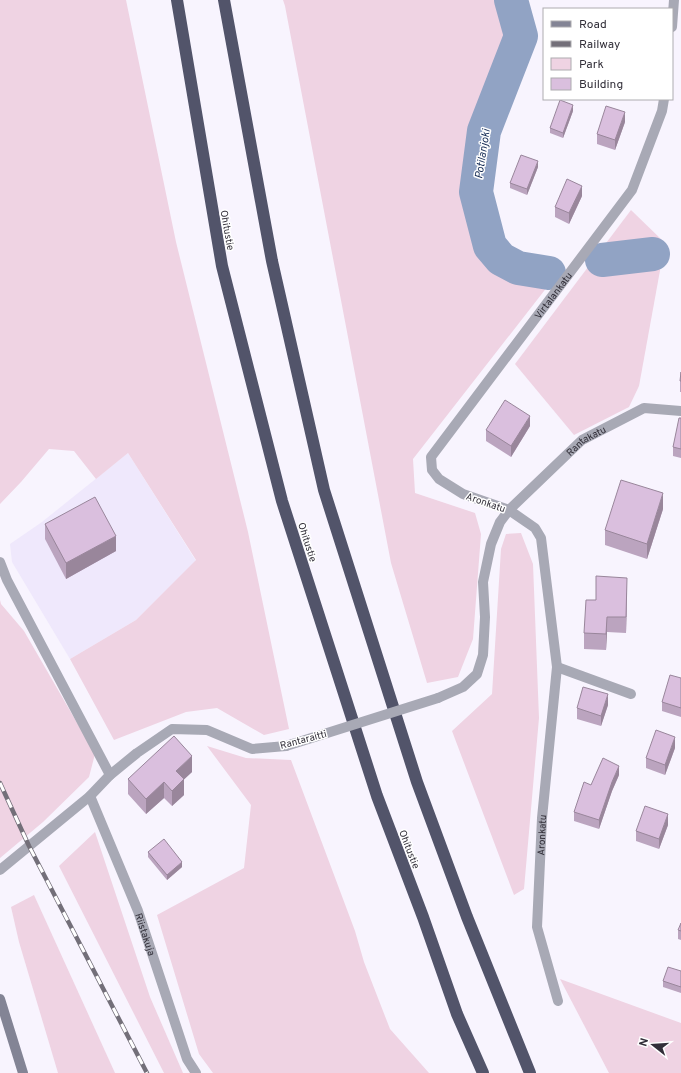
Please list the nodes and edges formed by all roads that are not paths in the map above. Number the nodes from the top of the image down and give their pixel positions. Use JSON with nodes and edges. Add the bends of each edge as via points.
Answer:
{"nodes":[{"id":1,"x":177,"y":0,"type":"edge"},
{"id":2,"x":224,"y":0,"type":"edge"},
{"id":3,"x":674,"y":0,"type":"edge"},
{"id":4,"x":673,"y":14,"type":"edge"},
{"id":5,"x":664,"y":100,"type":"edge"},
{"id":6,"x":681,"y":411,"type":"edge"},
{"id":7,"x":439,"y":480,"type":"joint"},
{"id":8,"x":509,"y":510,"type":"junction"},
{"id":9,"x":0,"y":562,"type":"edge"},
{"id":10,"x":557,"y":667,"type":"junction"},
{"id":11,"x":631,"y":694,"type":"dead end"},
{"id":12,"x":110,"y":775,"type":"junction"},
{"id":13,"x":90,"y":796,"type":"junction"},
{"id":14,"x":0,"y":870,"type":"edge"},
{"id":15,"x":0,"y":999,"type":"edge"},
{"id":16,"x":558,"y":1001,"type":"dead end"},
{"id":17,"x":23,"y":1073,"type":"edge"},
{"id":18,"x":196,"y":1073,"type":"edge"},
{"id":19,"x":483,"y":1073,"type":"edge"},
{"id":20,"x":530,"y":1073,"type":"edge"}],
"edges":[{"from":1,"to":19,"type":"highway","name":"Ohitustie","via":[[222,266],[282,501],[377,796],[457,1014]]},
{"from":2,"to":20,"type":"highway","via":[[272,260],[324,490],[417,782],[467,917]]},
{"from":3,"to":4,"type":"street"},
{"from":5,"to":7,"type":"street","name":"Virtalankatu","via":[[632,190],[431,457],[432,470]]},
{"from":6,"to":8,"type":"street","name":"Rantakatu","via":[[644,408],[582,440]]},
{"from":7,"to":8,"type":"street","name":"Aronkatu","via":[[463,494]]},
{"from":8,"to":10,"type":"street","name":"Aronkatu","via":[[535,528],[541,538]]},
{"from":8,"to":12,"type":"street","name":"Rantaraitti","bridge":true,"via":[[500,522],[491,544],[484,582],[486,617],[482,655],[477,674],[462,688],[286,746],[252,748],[207,730],[172,729]]},
{"from":9,"to":12,"type":"street","via":[[11,589]]},
{"from":10,"to":11,"type":"street"},
{"from":10,"to":16,"type":"street","name":"Aronkatu","via":[[542,818],[538,927]]},
{"from":12,"to":13,"type":"street","name":"Rantaraitti"},
{"from":13,"to":14,"type":"street","name":"Rantaraitti"},
{"from":13,"to":18,"type":"street","name":"Riistakuja","via":[[138,911],[186,1059]]},
{"from":15,"to":17,"type":"main road"}]}
